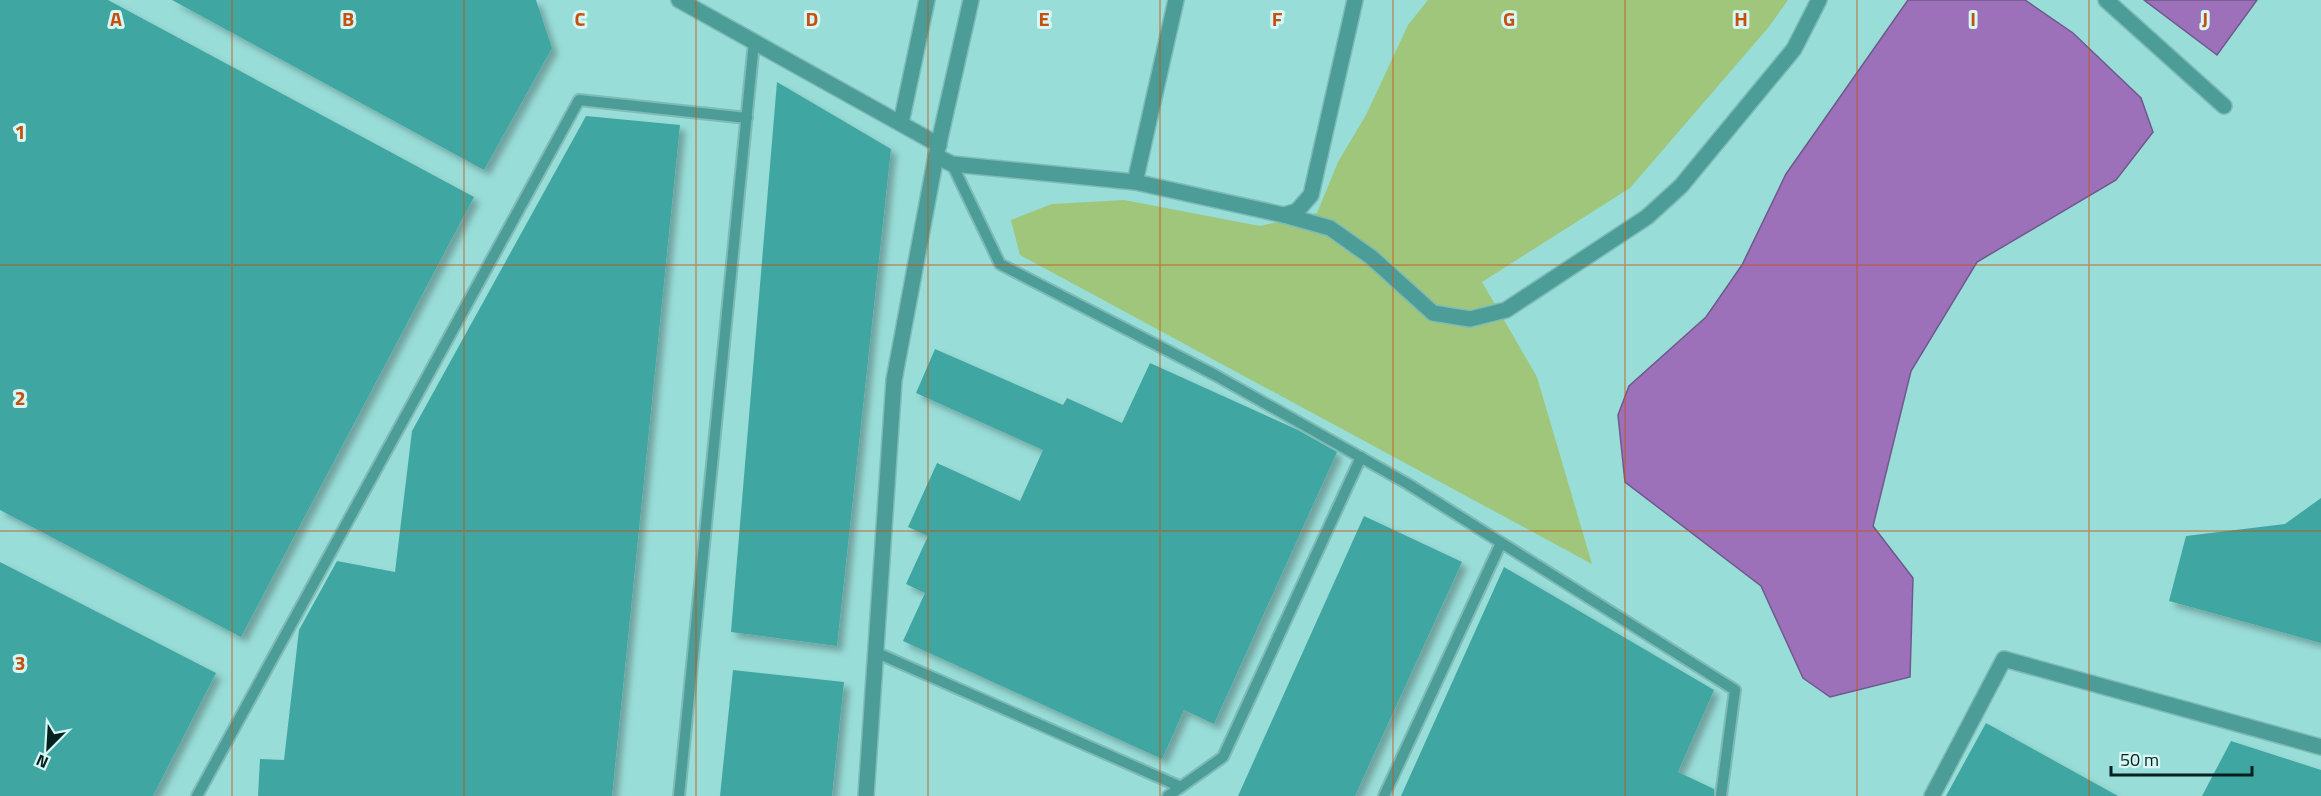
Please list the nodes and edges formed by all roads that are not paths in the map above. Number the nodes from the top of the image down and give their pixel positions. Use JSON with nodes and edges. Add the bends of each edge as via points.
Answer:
{"nodes":[{"id":1,"x":679,"y":0,"type":"edge"},
{"id":2,"x":927,"y":0,"type":"edge"},
{"id":3,"x":971,"y":0,"type":"edge"},
{"id":4,"x":1176,"y":0,"type":"edge"},
{"id":5,"x":1355,"y":0,"type":"edge"},
{"id":6,"x":1819,"y":0,"type":"edge"},
{"id":7,"x":2106,"y":0,"type":"edge"},
{"id":8,"x":754,"y":42,"type":"junction"},
{"id":9,"x":2224,"y":106,"type":"dead end"},
{"id":10,"x":747,"y":118,"type":"junction"},
{"id":11,"x":901,"y":123,"type":"junction"},
{"id":12,"x":938,"y":150,"type":"junction"},
{"id":13,"x":952,"y":164,"type":"junction"},
{"id":14,"x":1135,"y":182,"type":"junction"},
{"id":15,"x":1284,"y":215,"type":"junction"},
{"id":16,"x":1361,"y":457,"type":"junction"},
{"id":17,"x":1501,"y":543,"type":"junction"},
{"id":18,"x":875,"y":652,"type":"junction"},
{"id":19,"x":2321,"y":747,"type":"edge"},
{"id":20,"x":1181,"y":787,"type":"junction"},
{"id":21,"x":197,"y":796,"type":"edge"},
{"id":22,"x":679,"y":796,"type":"edge"},
{"id":23,"x":866,"y":796,"type":"edge"},
{"id":24,"x":1168,"y":796,"type":"edge"},
{"id":25,"x":1384,"y":796,"type":"edge"},
{"id":26,"x":1721,"y":796,"type":"edge"},
{"id":27,"x":1932,"y":796,"type":"edge"}],
"edges":[{"from":1,"to":8,"type":"street"},
{"from":2,"to":11,"type":"street"},
{"from":3,"to":12,"type":"street"},
{"from":4,"to":14,"type":"street"},
{"from":5,"to":15,"type":"street","via":[[1311,195],[1297,211]]},
{"from":6,"to":15,"type":"street","via":[[1794,49],[1681,186],[1647,217],[1506,310],[1470,319],[1433,313],[1371,257],[1330,228]]},
{"from":7,"to":9,"type":"street"},
{"from":8,"to":10,"type":"lane"},
{"from":8,"to":11,"type":"street"},
{"from":10,"to":21,"type":"lane","via":[[579,100]]},
{"from":10,"to":22,"type":"lane"},
{"from":11,"to":12,"type":"street"},
{"from":12,"to":13,"type":"street"},
{"from":12,"to":18,"type":"street","via":[[894,380]]},
{"from":13,"to":14,"type":"street"},
{"from":13,"to":16,"type":"lane","via":[[1000,264],[1215,375]]},
{"from":14,"to":15,"type":"street"},
{"from":16,"to":17,"type":"lane"},
{"from":16,"to":20,"type":"lane","via":[[1223,757]]},
{"from":17,"to":25,"type":"lane"},
{"from":17,"to":26,"type":"lane","via":[[1735,690]]},
{"from":18,"to":20,"type":"lane"},
{"from":18,"to":23,"type":"street"},
{"from":19,"to":27,"type":"street","via":[[2004,659]]},
{"from":20,"to":24,"type":"lane"}]}
